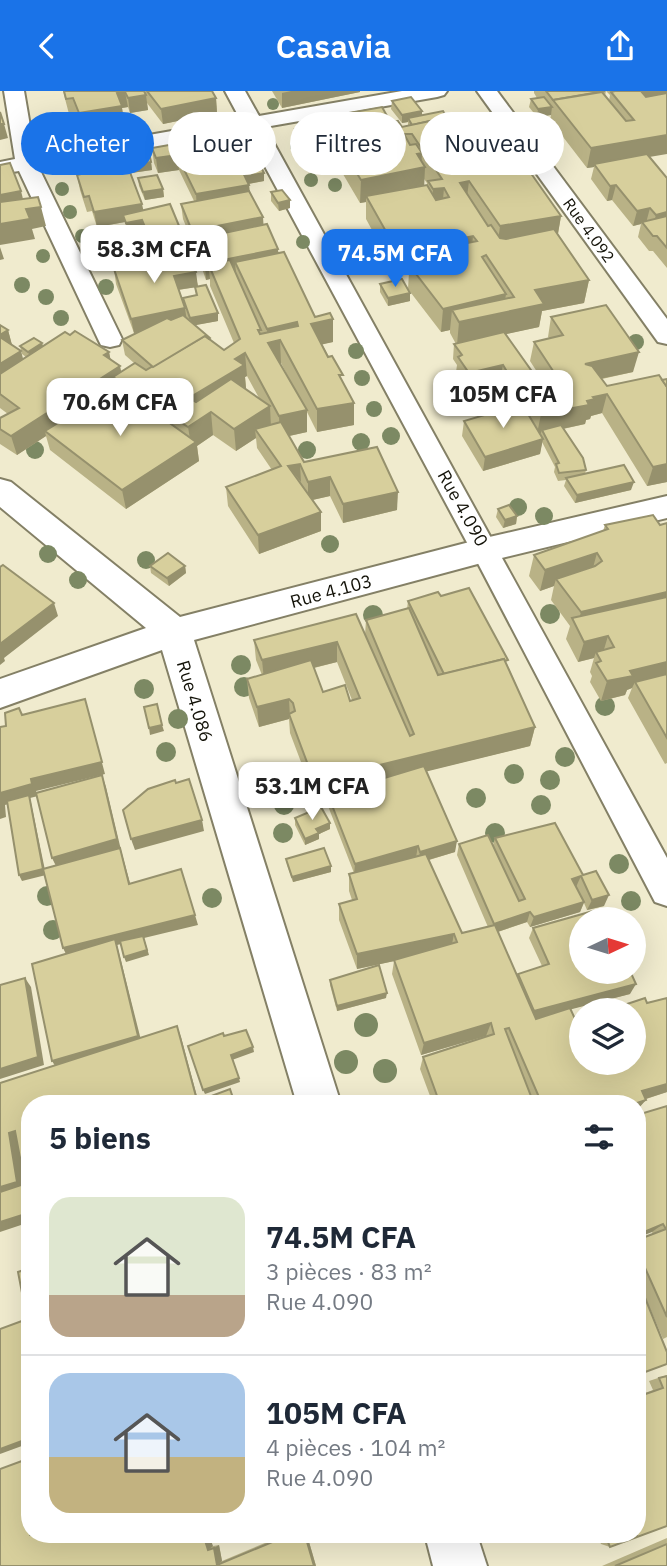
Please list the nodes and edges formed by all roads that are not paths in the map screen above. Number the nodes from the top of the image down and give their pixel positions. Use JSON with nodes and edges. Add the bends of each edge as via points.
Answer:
{"nodes":[{"id":1,"x":14,"y":91,"type":"edge"},
{"id":2,"x":235,"y":91,"type":"edge"},
{"id":3,"x":437,"y":91,"type":"edge"},
{"id":4,"x":486,"y":91,"type":"edge"},
{"id":5,"x":247,"y":112,"type":"edge"},
{"id":6,"x":276,"y":120,"type":"edge"},
{"id":7,"x":21,"y":133,"type":"edge"},
{"id":8,"x":21,"y":164,"type":"edge"},
{"id":9,"x":276,"y":165,"type":"edge"},
{"id":10,"x":0,"y":167,"type":"edge"},
{"id":11,"x":32,"y":175,"type":"edge"},
{"id":12,"x":667,"y":336,"type":"edge"},
{"id":13,"x":110,"y":339,"type":"dead end"},
{"id":14,"x":0,"y":490,"type":"edge"},
{"id":15,"x":667,"y":507,"type":"edge"},
{"id":16,"x":485,"y":550,"type":"junction"},
{"id":17,"x":174,"y":632,"type":"junction"},
{"id":18,"x":0,"y":694,"type":"edge"},
{"id":19,"x":667,"y":891,"type":"edge"},
{"id":20,"x":316,"y":1095,"type":"edge"},
{"id":21,"x":453,"y":1543,"type":"edge"},
{"id":22,"x":460,"y":1566,"type":"edge"}],
"edges":[{"from":1,"to":7,"type":"street"},
{"from":2,"to":5,"type":"street","name":"Rue 4.090"},
{"from":3,"to":6,"type":"street"},
{"from":4,"to":12,"type":"street","name":"Rue 4.092"},
{"from":8,"to":10,"type":"street"},
{"from":9,"to":16,"type":"street","name":"Rue 4.090"},
{"from":11,"to":13,"type":"street"},
{"from":14,"to":17,"type":"street"},
{"from":15,"to":16,"type":"street","name":"Rue 4.103"},
{"from":16,"to":17,"type":"street","name":"Rue 4.103"},
{"from":16,"to":19,"type":"street","name":"Rue 4.090"},
{"from":17,"to":18,"type":"street","name":"Rue 4.103"},
{"from":17,"to":20,"type":"street","name":"Rue 4.086"},
{"from":21,"to":22,"type":"street"}]}
